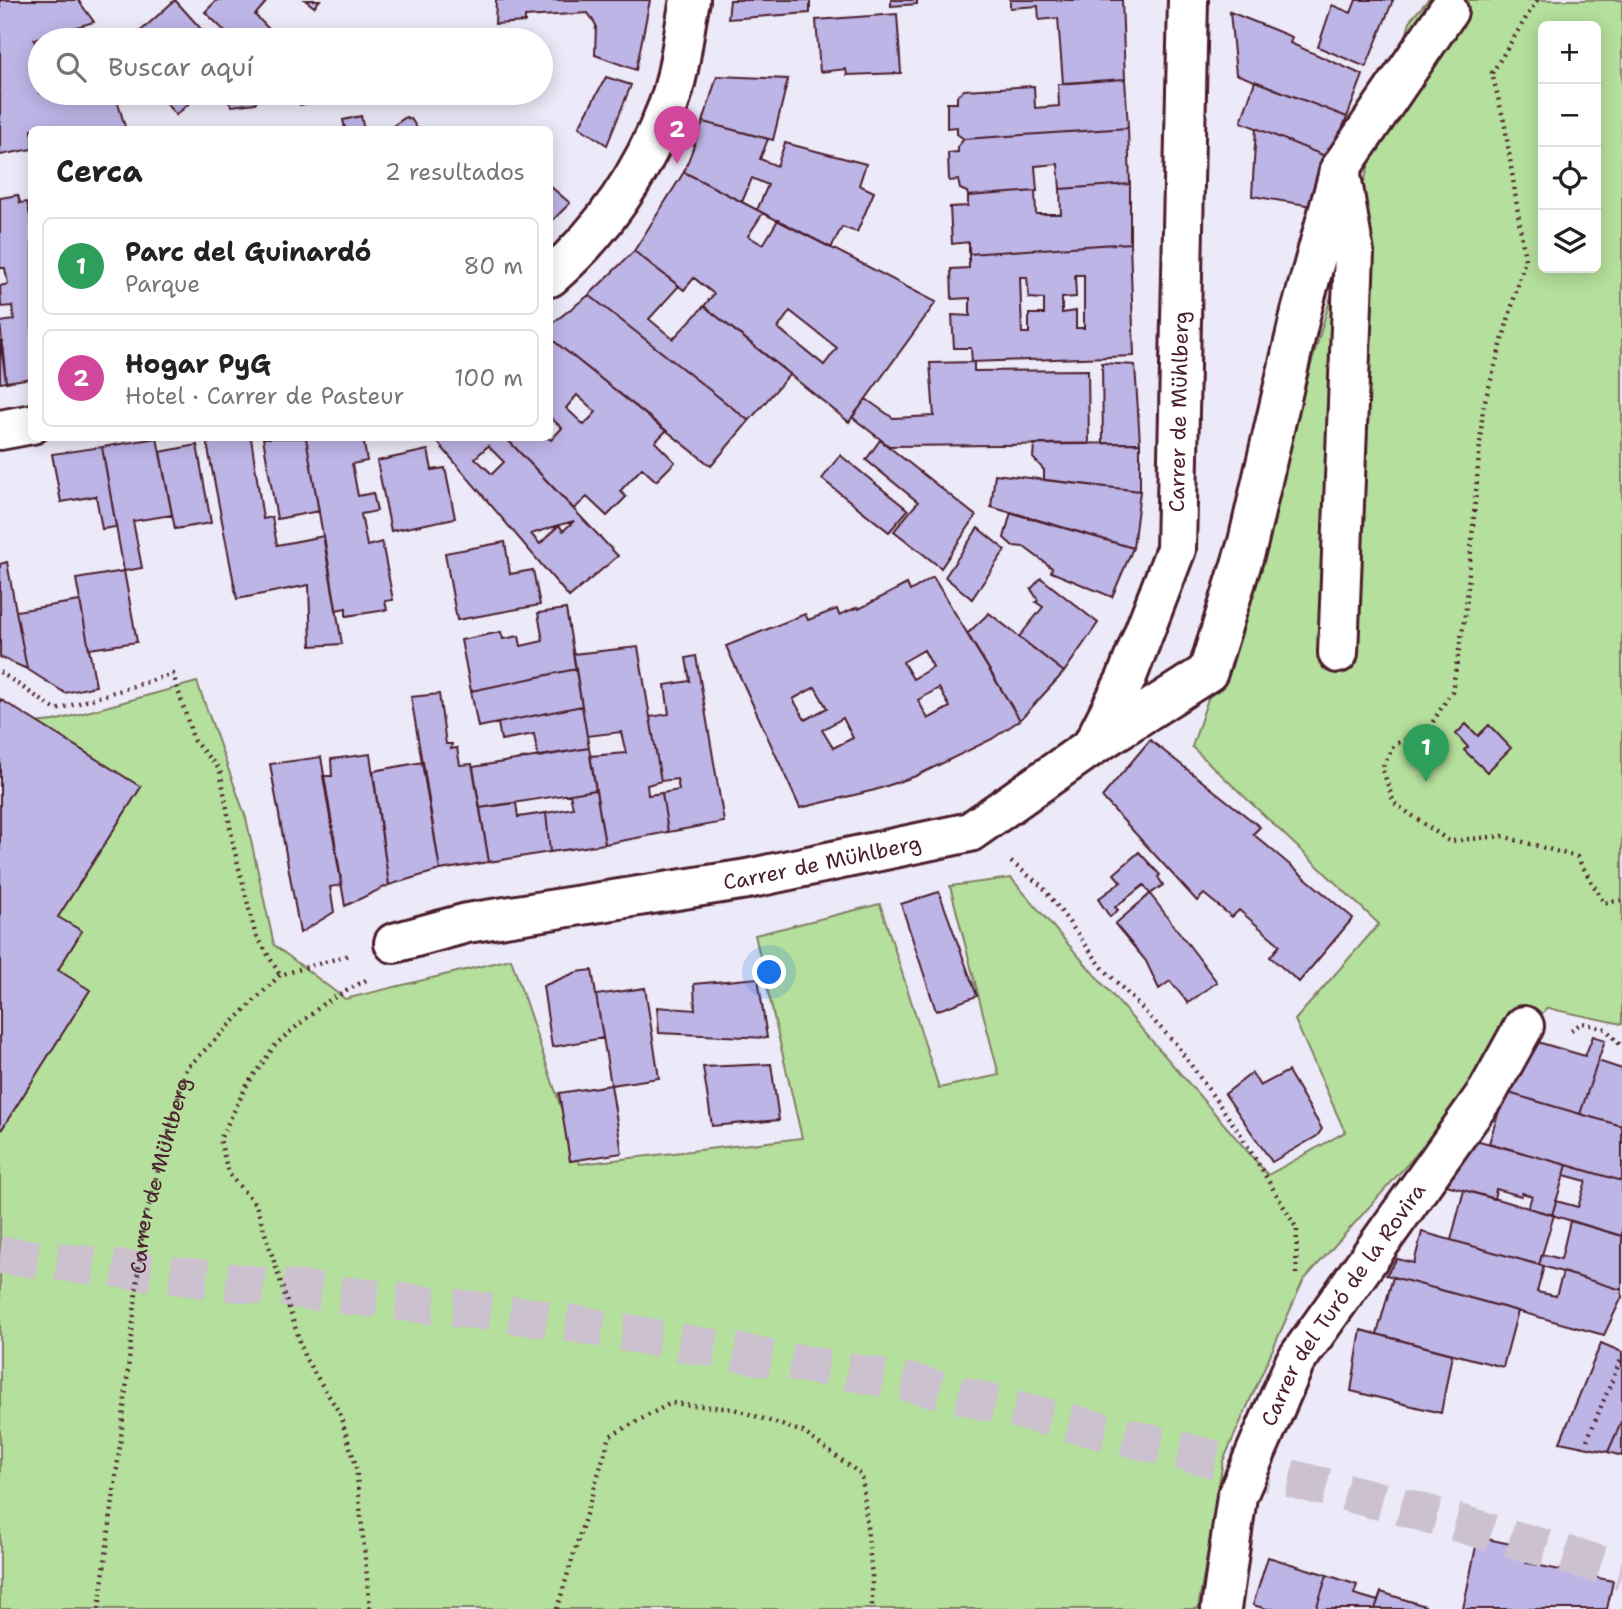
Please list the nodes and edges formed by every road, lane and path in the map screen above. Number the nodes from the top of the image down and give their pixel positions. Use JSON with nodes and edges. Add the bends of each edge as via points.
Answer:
{"nodes":[{"id":1,"x":690,"y":0,"type":"edge"},
{"id":2,"x":1188,"y":0,"type":"edge"},
{"id":3,"x":1536,"y":0,"type":"edge"},
{"id":4,"x":1448,"y":11,"type":"dead end"},
{"id":5,"x":1340,"y":169,"type":"junction"},
{"id":6,"x":553,"y":274,"type":"edge"},
{"id":7,"x":28,"y":425,"type":"edge"},
{"id":8,"x":0,"y":430,"type":"edge"},
{"id":9,"x":1338,"y":653,"type":"dead end"},
{"id":10,"x":0,"y":672,"type":"edge"},
{"id":11,"x":1092,"y":746,"type":"junction"},
{"id":12,"x":970,"y":832,"type":"junction"},
{"id":13,"x":1622,"y":900,"type":"edge"},
{"id":14,"x":394,"y":943,"type":"junction"},
{"id":15,"x":280,"y":975,"type":"junction"},
{"id":16,"x":1542,"y":1032,"type":"joint"},
{"id":17,"x":1622,"y":1047,"type":"edge"},
{"id":18,"x":1296,"y":1282,"type":"dead end"},
{"id":19,"x":1622,"y":1357,"type":"edge"},
{"id":20,"x":1587,"y":1440,"type":"dead end"},
{"id":21,"x":99,"y":1609,"type":"edge"},
{"id":22,"x":370,"y":1609,"type":"edge"},
{"id":23,"x":557,"y":1609,"type":"edge"},
{"id":24,"x":872,"y":1609,"type":"edge"},
{"id":25,"x":1222,"y":1609,"type":"edge"}],
"edges":[{"from":1,"to":6,"type":"street","via":[[668,105],[619,205],[583,248]]},
{"from":2,"to":11,"type":"street","name":"Carrer de Mühlberg","via":[[1176,549],[1126,679]]},
{"from":3,"to":13,"type":"path","via":[[1492,73],[1505,126],[1525,260],[1483,408],[1466,609],[1452,691],[1429,728],[1394,746],[1382,768],[1394,803],[1450,841],[1502,836],[1577,857],[1604,903]]},
{"from":4,"to":5,"type":"street"},
{"from":5,"to":9,"type":"street","via":[[1354,253]]},
{"from":5,"to":11,"type":"street","via":[[1301,312],[1248,542],[1208,672]]},
{"from":7,"to":8,"type":"street"},
{"from":10,"to":15,"type":"path","via":[[56,710],[173,674],[194,741],[220,770],[255,933]]},
{"from":11,"to":12,"type":"street","name":"Carrer de Mühlberg"},
{"from":12,"to":14,"type":"street","name":"Carrer de Mühlberg","via":[[747,879],[467,923]]},
{"from":12,"to":18,"type":"path","via":[[1044,887],[1102,967],[1175,1043],[1234,1124],[1297,1229]]},
{"from":14,"to":15,"type":"path","name":"Carrer de Mühlberg"},
{"from":14,"to":22,"type":"path","via":[[368,979],[323,1004],[276,1044],[247,1085],[220,1139],[228,1173],[256,1205],[305,1358],[339,1412],[356,1466]]},
{"from":15,"to":21,"type":"path","name":"Carrer de Mühlberg","via":[[186,1069],[142,1226]]},
{"from":16,"to":17,"type":"path","via":[[1582,1023],[1606,1029]]},
{"from":16,"to":25,"type":"street","name":"Carrer del Turó de la Rovira","via":[[1488,1091],[1296,1362],[1237,1496]]},
{"from":19,"to":20,"type":"path"},
{"from":23,"to":24,"type":"path","via":[[610,1436],[671,1403],[734,1409],[803,1432],[862,1475]]}]}
